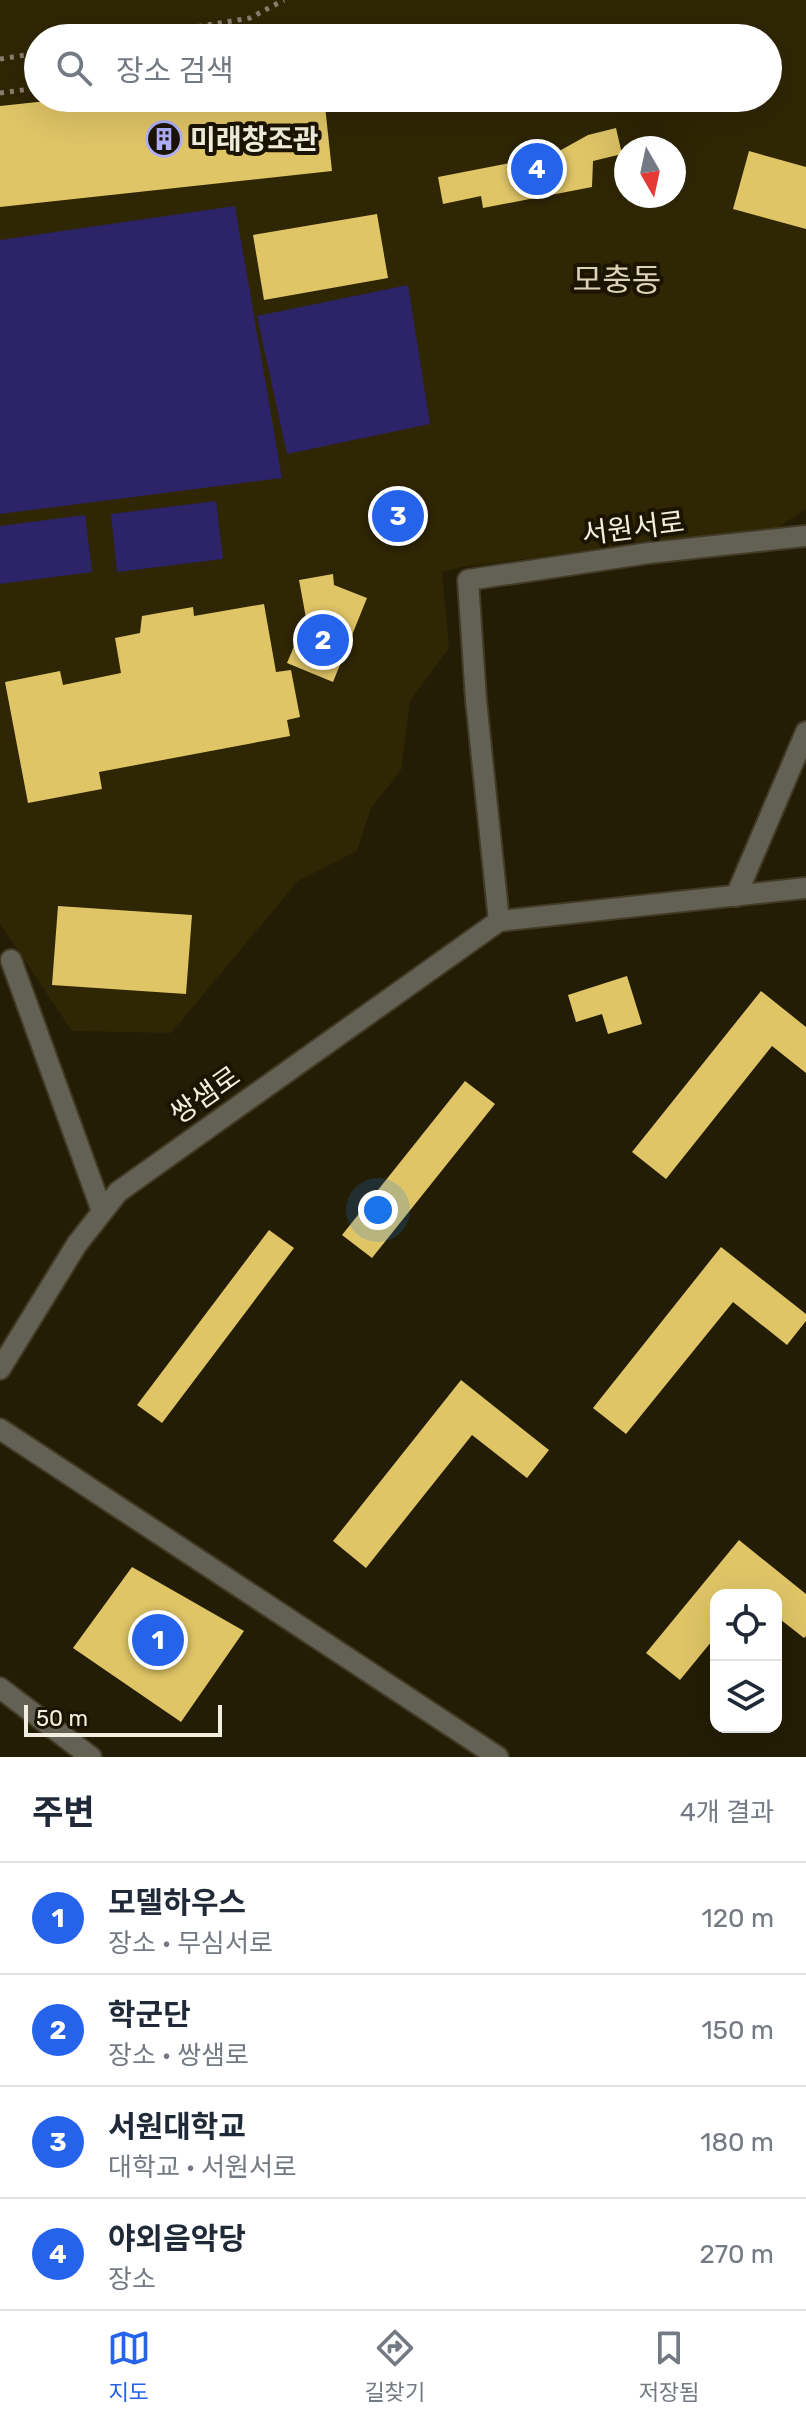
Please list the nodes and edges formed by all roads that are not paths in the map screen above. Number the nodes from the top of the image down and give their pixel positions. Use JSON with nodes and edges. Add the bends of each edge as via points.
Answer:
{"nodes":[{"id":1,"x":806,"y":536,"type":"edge"},
{"id":2,"x":806,"y":732,"type":"edge"},
{"id":3,"x":806,"y":888,"type":"edge"},
{"id":4,"x":736,"y":896,"type":"junction"},
{"id":5,"x":499,"y":921,"type":"junction"},
{"id":6,"x":11,"y":960,"type":"dead end"},
{"id":7,"x":102,"y":1211,"type":"junction"},
{"id":8,"x":0,"y":1369,"type":"edge"},
{"id":9,"x":0,"y":1429,"type":"edge"},
{"id":10,"x":0,"y":1688,"type":"edge"},
{"id":11,"x":474,"y":1741,"type":"junction"},
{"id":12,"x":91,"y":1757,"type":"edge"},
{"id":13,"x":459,"y":1757,"type":"edge"},
{"id":14,"x":498,"y":1757,"type":"edge"}],
"edges":[{"from":1,"to":5,"type":"street","name":"서원서로","via":[[468,580]]},
{"from":2,"to":4,"type":"street"},
{"from":3,"to":4,"type":"street","name":"쌍샘로"},
{"from":4,"to":5,"type":"street","name":"쌍샘로"},
{"from":5,"to":7,"type":"street","name":"쌍샘로","via":[[118,1192]]},
{"from":6,"to":7,"type":"street"},
{"from":7,"to":8,"type":"street","name":"쌍샘로"},
{"from":9,"to":11,"type":"street"},
{"from":10,"to":12,"type":"street"},
{"from":11,"to":13,"type":"street"},
{"from":11,"to":14,"type":"street"}]}
